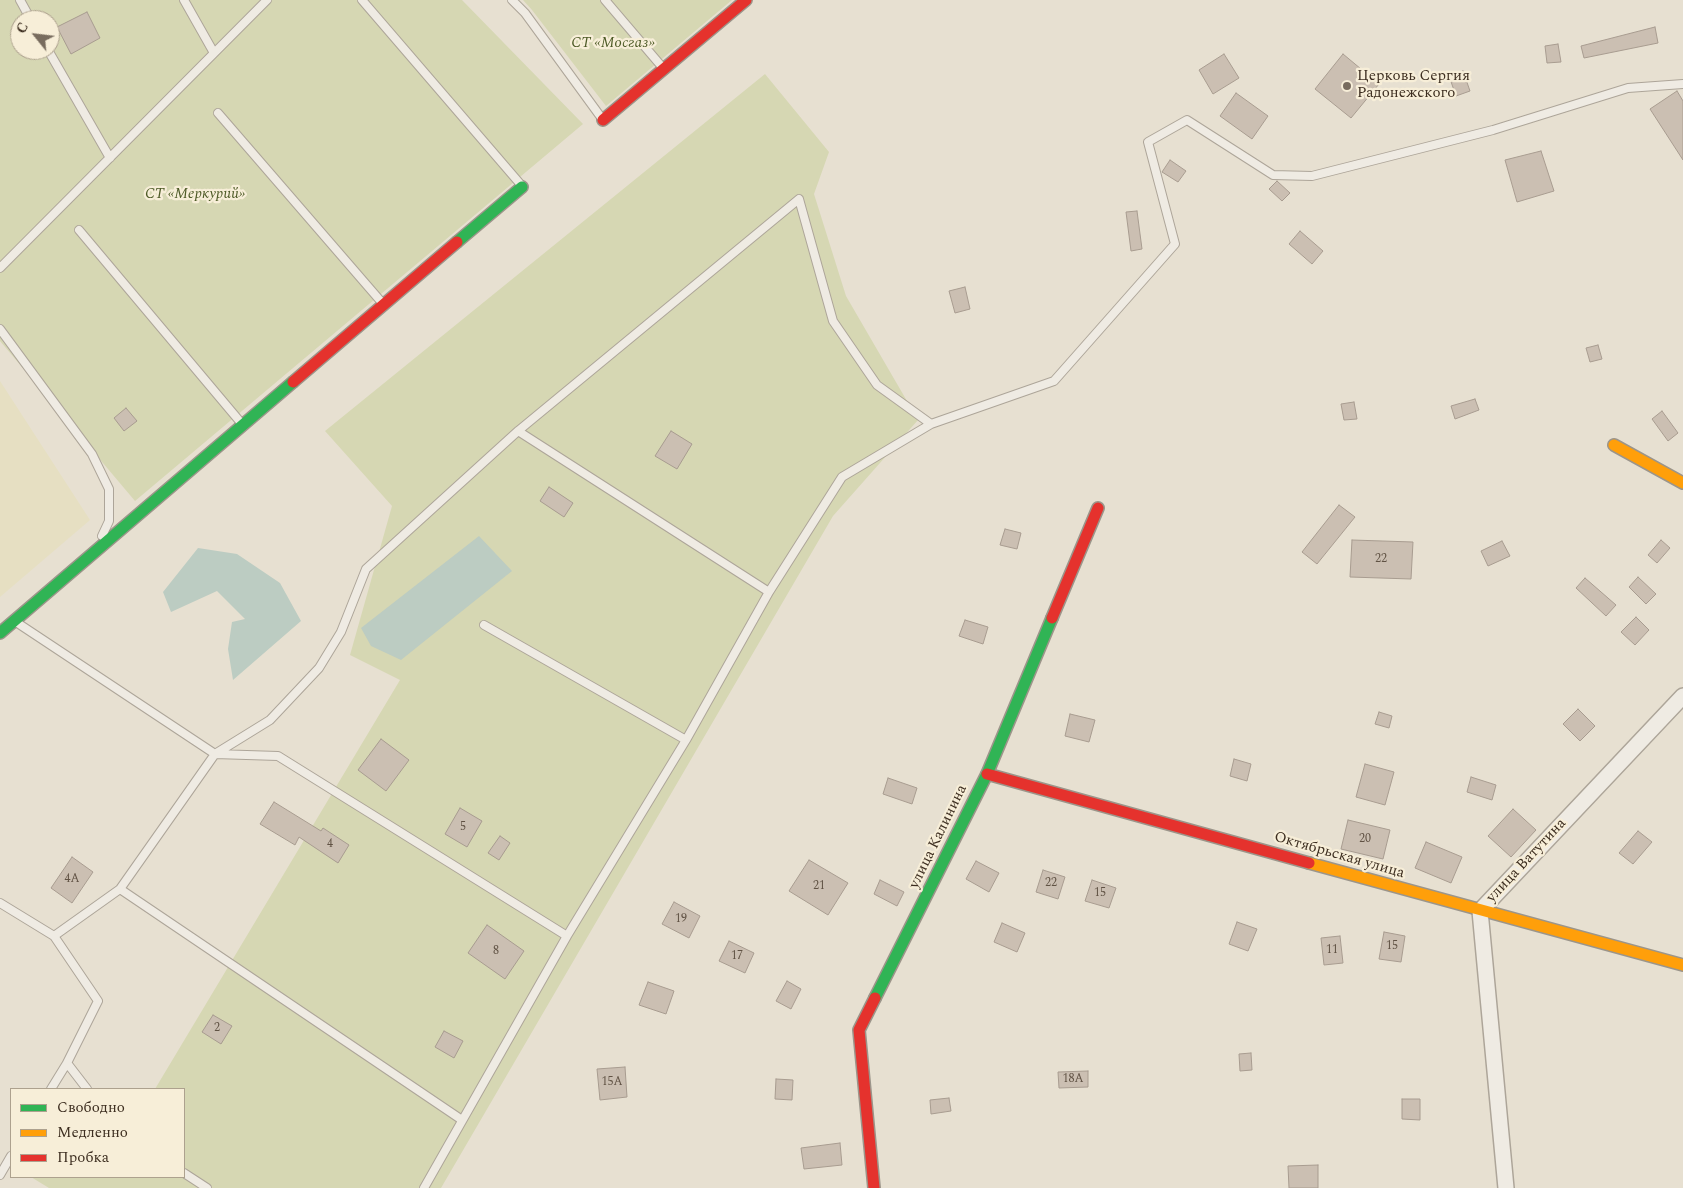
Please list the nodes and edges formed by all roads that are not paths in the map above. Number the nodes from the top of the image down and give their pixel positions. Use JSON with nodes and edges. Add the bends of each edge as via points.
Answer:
{"nodes":[{"id":1,"x":184,"y":0,"type":"edge"},
{"id":2,"x":267,"y":0,"type":"edge"},
{"id":3,"x":362,"y":0,"type":"edge"},
{"id":4,"x":512,"y":0,"type":"edge"},
{"id":5,"x":605,"y":0,"type":"edge"},
{"id":6,"x":746,"y":0,"type":"edge"},
{"id":7,"x":214,"y":53,"type":"junction"},
{"id":8,"x":54,"y":60,"type":"edge"},
{"id":9,"x":663,"y":68,"type":"junction"},
{"id":10,"x":1683,"y":84,"type":"edge"},
{"id":11,"x":218,"y":113,"type":"dead end"},
{"id":12,"x":602,"y":120,"type":"joint"},
{"id":13,"x":110,"y":158,"type":"junction"},
{"id":14,"x":522,"y":187,"type":"joint"},
{"id":15,"x":79,"y":230,"type":"dead end"},
{"id":16,"x":0,"y":268,"type":"edge"},
{"id":17,"x":384,"y":305,"type":"junction"},
{"id":18,"x":0,"y":329,"type":"edge"},
{"id":19,"x":243,"y":424,"type":"junction"},
{"id":20,"x":931,"y":424,"type":"junction"},
{"id":21,"x":518,"y":431,"type":"junction"},
{"id":22,"x":1614,"y":445,"type":"dead end"},
{"id":23,"x":1683,"y":482,"type":"edge"},
{"id":24,"x":1098,"y":508,"type":"dead end"},
{"id":25,"x":96,"y":549,"type":"junction"},
{"id":26,"x":769,"y":592,"type":"junction"},
{"id":27,"x":14,"y":621,"type":"junction"},
{"id":28,"x":484,"y":625,"type":"dead end"},
{"id":29,"x":0,"y":633,"type":"edge"},
{"id":30,"x":1683,"y":696,"type":"edge"},
{"id":31,"x":686,"y":740,"type":"junction"},
{"id":32,"x":215,"y":754,"type":"junction"},
{"id":33,"x":987,"y":774,"type":"junction"},
{"id":34,"x":120,"y":889,"type":"junction"},
{"id":35,"x":0,"y":903,"type":"edge"},
{"id":36,"x":1480,"y":911,"type":"junction"},
{"id":37,"x":54,"y":936,"type":"junction"},
{"id":38,"x":567,"y":936,"type":"junction"},
{"id":39,"x":1683,"y":965,"type":"edge"},
{"id":40,"x":67,"y":1063,"type":"junction"},
{"id":41,"x":52,"y":1088,"type":"edge"},
{"id":42,"x":85,"y":1088,"type":"edge"},
{"id":43,"x":462,"y":1120,"type":"junction"},
{"id":44,"x":10,"y":1158,"type":"edge"},
{"id":45,"x":0,"y":1174,"type":"edge"},
{"id":46,"x":185,"y":1174,"type":"edge"},
{"id":47,"x":207,"y":1188,"type":"edge"},
{"id":48,"x":424,"y":1188,"type":"edge"},
{"id":49,"x":874,"y":1188,"type":"edge"},
{"id":50,"x":1506,"y":1188,"type":"edge"}],
"edges":[{"from":1,"to":7,"type":"lane"},
{"from":2,"to":7,"type":"lane"},
{"from":3,"to":14,"type":"lane"},
{"from":4,"to":12,"type":"lane","via":[[525,13]]},
{"from":5,"to":9,"type":"lane"},
{"from":6,"to":9,"type":"street"},
{"from":7,"to":13,"type":"lane"},
{"from":8,"to":13,"type":"lane"},
{"from":9,"to":12,"type":"street"},
{"from":10,"to":20,"type":"lane","via":[[1628,88],[1493,130],[1312,176],[1273,175],[1187,120],[1148,142],[1174,244],[1054,382]]},
{"from":11,"to":17,"type":"lane"},
{"from":13,"to":16,"type":"lane"},
{"from":14,"to":17,"type":"street"},
{"from":15,"to":19,"type":"lane"},
{"from":17,"to":19,"type":"street"},
{"from":18,"to":25,"type":"lane","via":[[92,454],[108,489],[109,521]]},
{"from":19,"to":25,"type":"street"},
{"from":20,"to":21,"type":"lane","via":[[877,385],[833,321],[799,199]]},
{"from":20,"to":26,"type":"lane","via":[[842,477]]},
{"from":21,"to":26,"type":"lane"},
{"from":21,"to":32,"type":"lane","via":[[366,569],[341,632],[319,668],[270,720]]},
{"from":22,"to":23,"type":"street"},
{"from":24,"to":33,"type":"street","name":"улица Калинина"},
{"from":25,"to":27,"type":"street"},
{"from":26,"to":31,"type":"lane"},
{"from":27,"to":29,"type":"street"},
{"from":27,"to":32,"type":"lane"},
{"from":28,"to":31,"type":"lane"},
{"from":30,"to":36,"type":"street","name":"улица Ватутина"},
{"from":31,"to":38,"type":"lane"},
{"from":32,"to":34,"type":"lane"},
{"from":32,"to":38,"type":"lane","via":[[278,756]]},
{"from":33,"to":36,"type":"street","name":"Октябрьская улица"},
{"from":33,"to":49,"type":"street","name":"улица Калинина","via":[[859,1030]]},
{"from":34,"to":37,"type":"lane"},
{"from":34,"to":43,"type":"lane"},
{"from":35,"to":37,"type":"lane"},
{"from":36,"to":39,"type":"street","name":"Октябрьская улица"},
{"from":36,"to":50,"type":"street","name":"улица Ватутина"},
{"from":37,"to":40,"type":"lane","via":[[98,1001]]},
{"from":38,"to":43,"type":"lane"},
{"from":40,"to":41,"type":"lane"},
{"from":40,"to":42,"type":"lane"},
{"from":43,"to":48,"type":"lane"},
{"from":44,"to":45,"type":"lane"},
{"from":46,"to":47,"type":"lane"}]}
